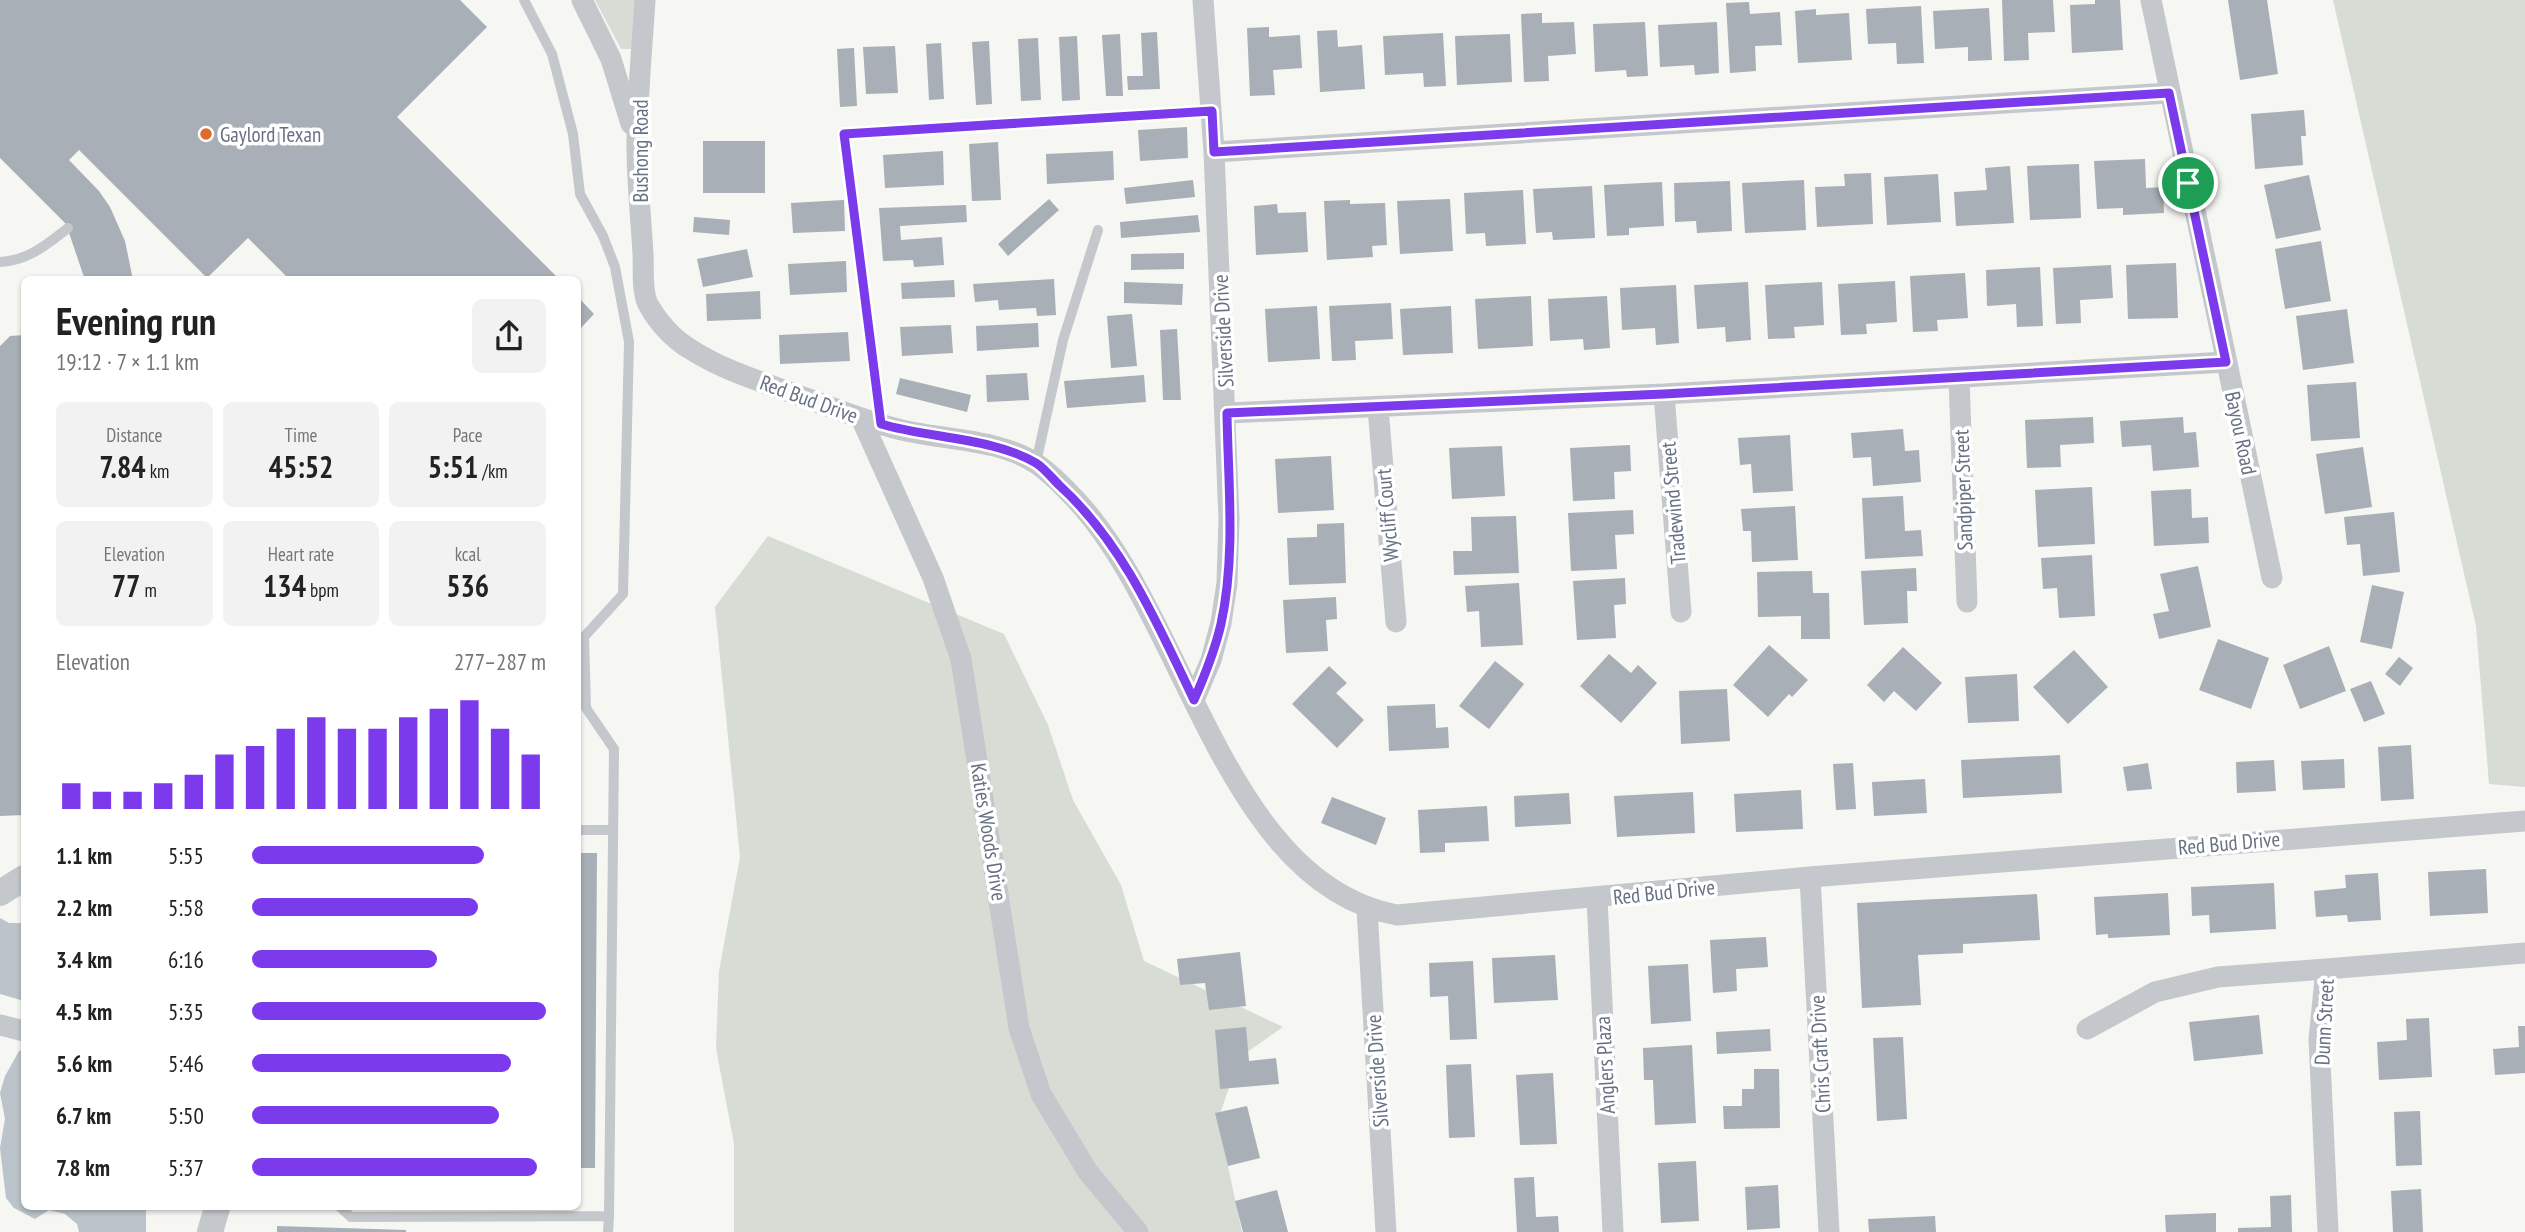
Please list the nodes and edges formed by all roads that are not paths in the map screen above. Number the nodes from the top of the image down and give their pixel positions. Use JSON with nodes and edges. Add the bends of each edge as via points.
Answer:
{"nodes":[{"id":1,"x":524,"y":0,"type":"edge"},
{"id":2,"x":582,"y":0,"type":"edge"},
{"id":3,"x":645,"y":0,"type":"edge"},
{"id":4,"x":1203,"y":0,"type":"edge"},
{"id":5,"x":2151,"y":0,"type":"edge"},
{"id":6,"x":2169,"y":93,"type":"junction"},
{"id":7,"x":1212,"y":111,"type":"junction"},
{"id":8,"x":637,"y":147,"type":"junction"},
{"id":9,"x":1214,"y":152,"type":"junction"},
{"id":10,"x":68,"y":228,"type":"dead end"},
{"id":11,"x":1098,"y":230,"type":"dead end"},
{"id":12,"x":0,"y":262,"type":"edge"},
{"id":13,"x":646,"y":302,"type":"joint"},
{"id":14,"x":2226,"y":362,"type":"junction"},
{"id":15,"x":1959,"y":378,"type":"junction"},
{"id":16,"x":1664,"y":394,"type":"junction"},
{"id":17,"x":1378,"y":408,"type":"junction"},
{"id":18,"x":1227,"y":413,"type":"junction"},
{"id":19,"x":871,"y":421,"type":"junction"},
{"id":20,"x":1036,"y":463,"type":"junction"},
{"id":21,"x":2272,"y":578,"type":"dead end"},
{"id":22,"x":1967,"y":602,"type":"dead end"},
{"id":23,"x":1681,"y":612,"type":"dead end"},
{"id":24,"x":1396,"y":622,"type":"dead end"},
{"id":25,"x":1194,"y":700,"type":"junction"},
{"id":26,"x":2525,"y":821,"type":"edge"},
{"id":27,"x":581,"y":830,"type":"edge"},
{"id":28,"x":613,"y":830,"type":"junction"},
{"id":29,"x":1810,"y":877,"type":"junction"},
{"id":30,"x":21,"y":880,"type":"edge"},
{"id":31,"x":0,"y":893,"type":"edge"},
{"id":32,"x":1597,"y":898,"type":"junction"},
{"id":33,"x":1367,"y":909,"type":"junction"},
{"id":34,"x":2525,"y":953,"type":"edge"},
{"id":35,"x":2326,"y":969,"type":"junction"},
{"id":36,"x":0,"y":1025,"type":"edge"},
{"id":37,"x":2087,"y":1029,"type":"dead end"},
{"id":38,"x":21,"y":1030,"type":"edge"},
{"id":39,"x":216,"y":1210,"type":"edge"},
{"id":40,"x":343,"y":1210,"type":"edge"},
{"id":41,"x":609,"y":1216,"type":"junction"},
{"id":42,"x":210,"y":1232,"type":"edge"},
{"id":43,"x":608,"y":1232,"type":"edge"},
{"id":44,"x":1138,"y":1232,"type":"edge"},
{"id":45,"x":1386,"y":1232,"type":"edge"},
{"id":46,"x":1613,"y":1232,"type":"edge"},
{"id":47,"x":1829,"y":1232,"type":"edge"},
{"id":48,"x":2328,"y":1232,"type":"edge"}],
"edges":[{"from":1,"to":28,"type":"lane","via":[[552,54],[573,134],[580,194],[615,267],[629,342],[623,594],[584,637],[586,708],[614,749]]},
{"from":2,"to":8,"type":"street","via":[[611,59]]},
{"from":3,"to":8,"type":"street","name":"Bushong Road"},
{"from":4,"to":7,"type":"street","name":"Silverside Drive"},
{"from":5,"to":6,"type":"street","name":"Bayou Road"},
{"from":6,"to":9,"type":"street"},
{"from":6,"to":14,"type":"street","name":"Bayou Road"},
{"from":7,"to":9,"type":"street","name":"Silverside Drive"},
{"from":7,"to":19,"type":"lane","via":[[844,134]]},
{"from":8,"to":13,"type":"street","name":"Bushong Road"},
{"from":9,"to":18,"type":"street","name":"Silverside Drive"},
{"from":10,"to":12,"type":"lane","via":[[37,252],[18,261]]},
{"from":11,"to":20,"type":"lane","via":[[1063,340]]},
{"from":13,"to":19,"type":"street","name":"Red Bud Drive","via":[[664,327],[688,348],[734,372]]},
{"from":14,"to":15,"type":"street"},
{"from":14,"to":21,"type":"street","name":"Bayou Road"},
{"from":15,"to":16,"type":"street"},
{"from":15,"to":22,"type":"street","name":"Sandpiper Street"},
{"from":16,"to":17,"type":"street"},
{"from":16,"to":23,"type":"street","name":"Tradewind Street"},
{"from":17,"to":18,"type":"street"},
{"from":17,"to":24,"type":"street","name":"Wycliff Court"},
{"from":18,"to":25,"type":"street","name":"Silverside Drive","via":[[1227,583],[1211,660]]},
{"from":19,"to":20,"type":"street","name":"Red Bud Drive","via":[[998,448]]},
{"from":19,"to":44,"type":"street","name":"Katies Woods Drive","via":[[961,659],[1018,1028],[1041,1094],[1088,1172]]},
{"from":20,"to":25,"type":"street","name":"Red Bud Drive","via":[[1076,500],[1111,543],[1152,612]]},
{"from":25,"to":33,"type":"street","name":"Red Bud Drive","via":[[1254,812],[1274,838],[1333,891]]},
{"from":26,"to":29,"type":"street","name":"Red Bud Drive"},
{"from":27,"to":28,"type":"lane"},
{"from":28,"to":41,"type":"lane"},
{"from":29,"to":32,"type":"street","name":"Red Bud Drive"},
{"from":29,"to":47,"type":"street","name":"Chris Craft Drive"},
{"from":30,"to":31,"type":"street"},
{"from":32,"to":33,"type":"street","name":"Red Bud Drive","via":[[1397,915]]},
{"from":32,"to":46,"type":"street","name":"Anglers Plaza"},
{"from":33,"to":45,"type":"street","name":"Silverside Drive"},
{"from":34,"to":35,"type":"street","name":"Dunn Street"},
{"from":35,"to":37,"type":"street","via":[[2218,977],[2155,992]]},
{"from":35,"to":48,"type":"street","name":"Dunn Street","via":[[2319,1039]]},
{"from":36,"to":38,"type":"street"},
{"from":39,"to":42,"type":"street"},
{"from":40,"to":41,"type":"lane","via":[[351,1217]]},
{"from":41,"to":43,"type":"lane"}]}
